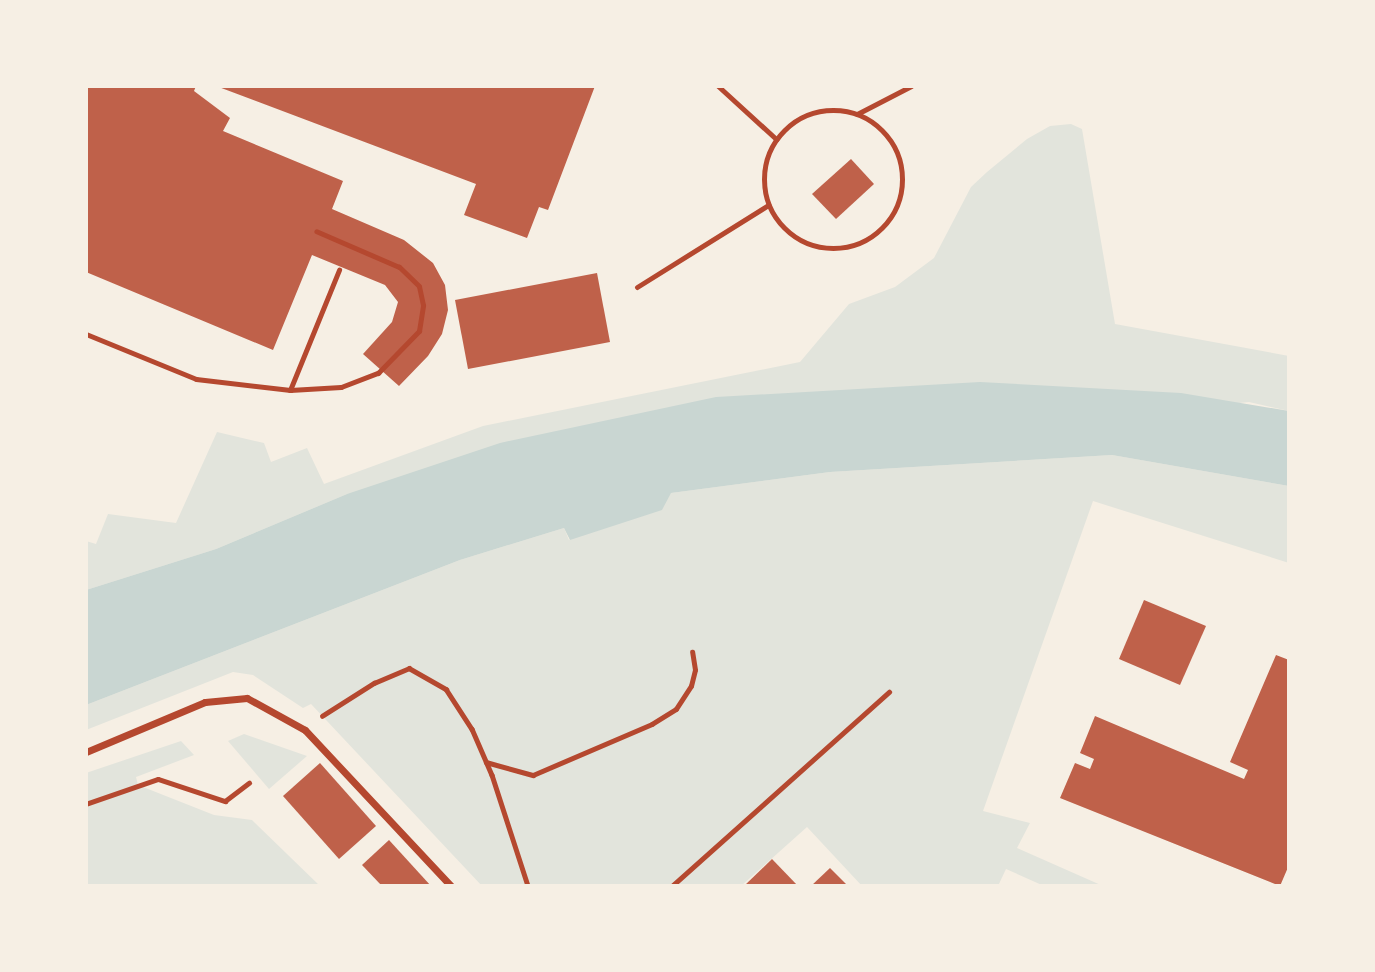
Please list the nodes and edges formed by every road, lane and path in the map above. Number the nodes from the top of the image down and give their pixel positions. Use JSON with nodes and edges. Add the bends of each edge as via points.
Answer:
{"nodes":[{"id":1,"x":719,"y":86,"type":"edge"},
{"id":2,"x":911,"y":86,"type":"edge"},
{"id":3,"x":857,"y":114,"type":"junction"},
{"id":4,"x":776,"y":139,"type":"junction"},
{"id":5,"x":768,"y":205,"type":"junction"},
{"id":6,"x":316,"y":231,"type":"dead end"},
{"id":7,"x":340,"y":270,"type":"dead end"},
{"id":8,"x":637,"y":287,"type":"dead end"},
{"id":9,"x":86,"y":334,"type":"edge"},
{"id":10,"x":290,"y":390,"type":"junction"},
{"id":11,"x":692,"y":652,"type":"dead end"},
{"id":12,"x":889,"y":692,"type":"dead end"},
{"id":13,"x":305,"y":730,"type":"junction"},
{"id":14,"x":86,"y":752,"type":"edge"},
{"id":15,"x":486,"y":762,"type":"junction"},
{"id":16,"x":249,"y":783,"type":"dead end"},
{"id":17,"x":86,"y":804,"type":"edge"},
{"id":18,"x":451,"y":886,"type":"edge"},
{"id":19,"x":528,"y":886,"type":"edge"},
{"id":20,"x":672,"y":886,"type":"edge"}],
"edges":[{"from":1,"to":4,"type":"lane"},
{"from":2,"to":3,"type":"lane"},
{"from":3,"to":4,"type":"lane","via":[[834,109],[812,113],[792,123]]},
{"from":3,"to":5,"type":"lane","via":[[877,125],[901,163],[902,186],[883,228],[842,248],[819,247],[789,232]]},
{"from":4,"to":5,"type":"lane","via":[[764,170]]},
{"from":5,"to":8,"type":"lane"},
{"from":6,"to":10,"type":"lane","via":[[399,267],[419,286],[419,331],[379,373],[341,387]]},
{"from":7,"to":10,"type":"lane"},
{"from":9,"to":10,"type":"lane","via":[[196,379]]},
{"from":11,"to":15,"type":"path","via":[[695,670],[691,686],[676,709],[652,724],[533,775]]},
{"from":12,"to":20,"type":"path"},
{"from":13,"to":14,"type":"street","via":[[274,709],[247,698],[228,697],[205,702]]},
{"from":13,"to":15,"type":"path","via":[[374,683],[409,668],[446,689]]},
{"from":13,"to":18,"type":"street"},
{"from":15,"to":19,"type":"path"},
{"from":16,"to":17,"type":"path","via":[[225,801],[158,779]]}]}
